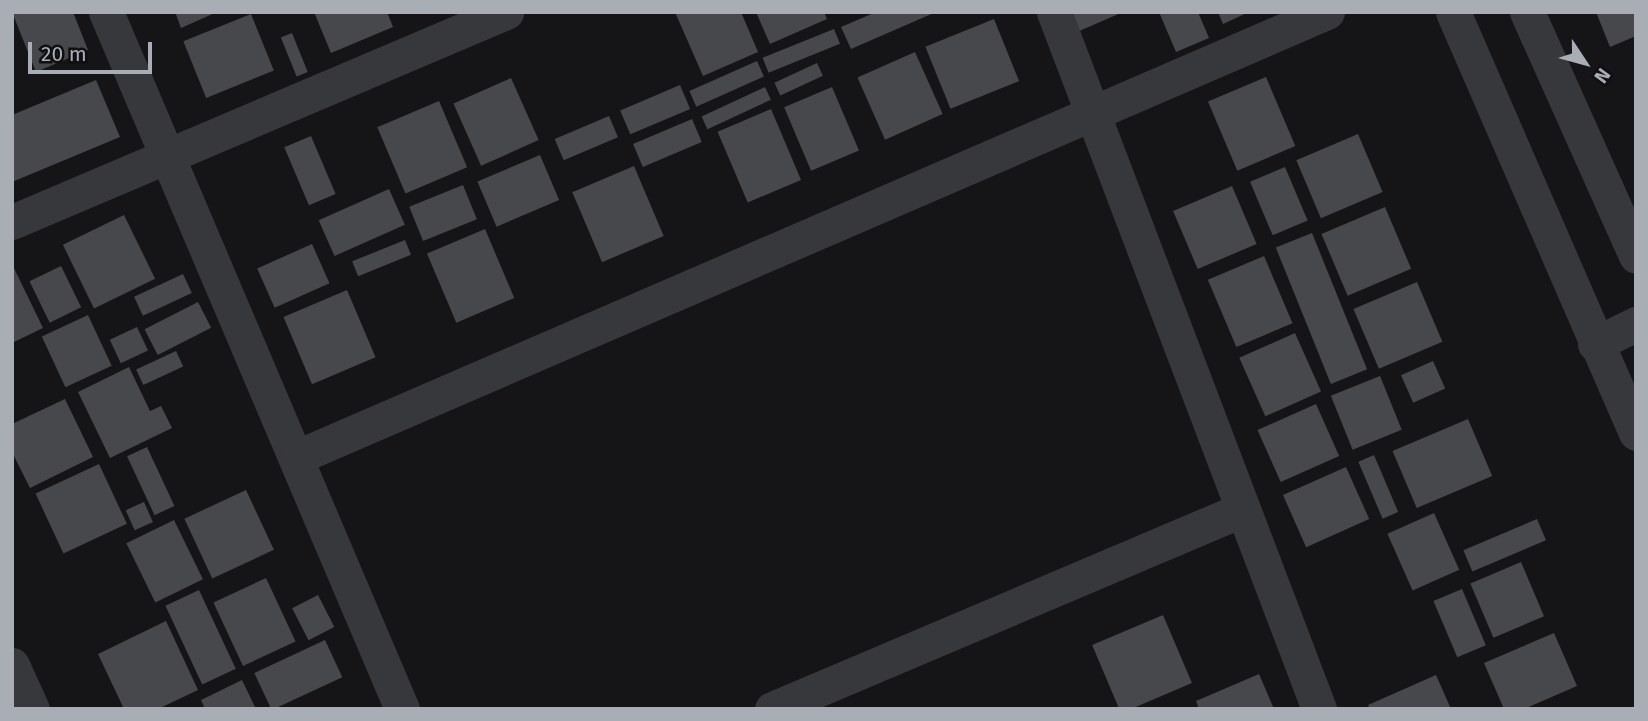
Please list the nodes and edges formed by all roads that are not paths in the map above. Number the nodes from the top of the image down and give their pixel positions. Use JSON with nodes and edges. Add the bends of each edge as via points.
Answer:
{"nodes":[{"id":1,"x":106,"y":12,"type":"edge"},
{"id":2,"x":1054,"y":12,"type":"edge"},
{"id":3,"x":1327,"y":12,"type":"edge"},
{"id":4,"x":1452,"y":12,"type":"edge"},
{"id":5,"x":1527,"y":12,"type":"edge"},
{"id":6,"x":498,"y":14,"type":"edge"},
{"id":7,"x":1092,"y":111,"type":"junction"},
{"id":8,"x":166,"y":157,"type":"junction"},
{"id":9,"x":12,"y":222,"type":"edge"},
{"id":10,"x":1636,"y":256,"type":"edge"},
{"id":11,"x":1636,"y":324,"type":"edge"},
{"id":12,"x":1595,"y":344,"type":"junction"},
{"id":13,"x":1636,"y":433,"type":"edge"},
{"id":14,"x":297,"y":457,"type":"junction"},
{"id":15,"x":1239,"y":511,"type":"junction"},
{"id":16,"x":12,"y":664,"type":"edge"},
{"id":17,"x":32,"y":709,"type":"edge"},
{"id":18,"x":402,"y":709,"type":"edge"},
{"id":19,"x":772,"y":709,"type":"edge"},
{"id":20,"x":1319,"y":709,"type":"edge"}],
"edges":[{"from":1,"to":8,"type":"street"},
{"from":2,"to":7,"type":"street"},
{"from":3,"to":7,"type":"street"},
{"from":4,"to":12,"type":"street"},
{"from":5,"to":10,"type":"street"},
{"from":6,"to":8,"type":"street"},
{"from":7,"to":14,"type":"street"},
{"from":7,"to":15,"type":"street"},
{"from":8,"to":9,"type":"street"},
{"from":8,"to":14,"type":"street"},
{"from":11,"to":12,"type":"street"},
{"from":12,"to":13,"type":"street"},
{"from":14,"to":18,"type":"street"},
{"from":15,"to":19,"type":"street"},
{"from":15,"to":20,"type":"street"},
{"from":16,"to":17,"type":"street"}]}
